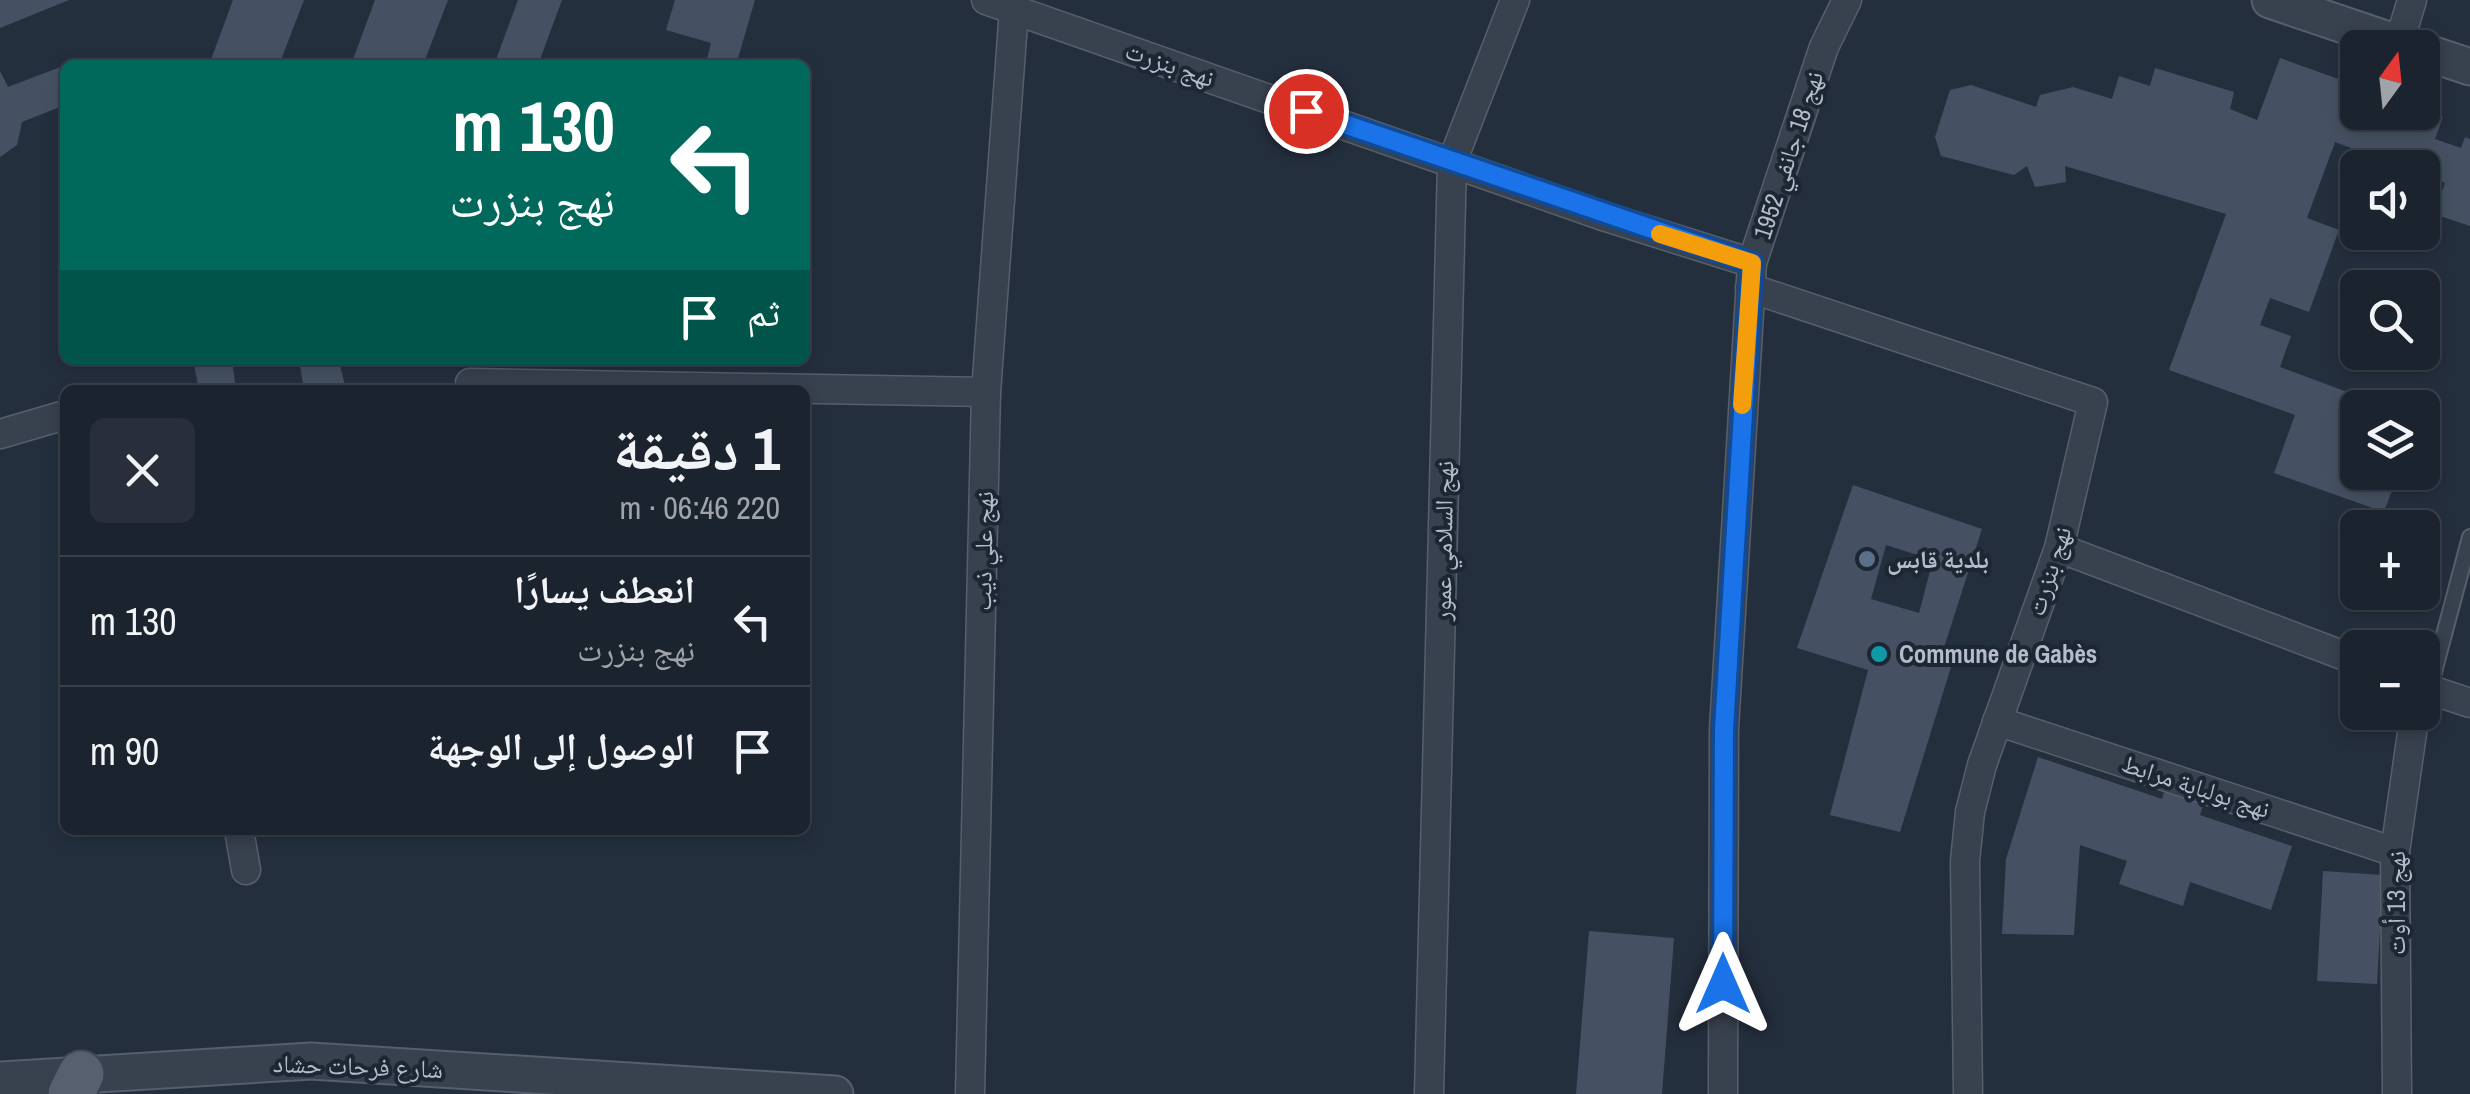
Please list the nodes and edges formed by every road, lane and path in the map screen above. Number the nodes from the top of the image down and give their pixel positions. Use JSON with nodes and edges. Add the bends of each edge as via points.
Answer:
{"nodes":[{"id":1,"x":986,"y":0,"type":"edge"},
{"id":2,"x":1515,"y":0,"type":"edge"},
{"id":3,"x":1847,"y":0,"type":"edge"},
{"id":4,"x":2270,"y":0,"type":"edge"},
{"id":5,"x":2412,"y":0,"type":"edge"},
{"id":6,"x":1014,"y":9,"type":"junction"},
{"id":7,"x":2360,"y":30,"type":"edge"},
{"id":8,"x":2411,"y":30,"type":"edge"},
{"id":9,"x":2440,"y":56,"type":"edge"},
{"id":10,"x":2470,"y":66,"type":"edge"},
{"id":11,"x":1452,"y":162,"type":"junction"},
{"id":12,"x":1751,"y":276,"type":"junction"},
{"id":13,"x":470,"y":383,"type":"dead end"},
{"id":14,"x":585,"y":385,"type":"edge"},
{"id":15,"x":810,"y":389,"type":"edge"},
{"id":16,"x":986,"y":392,"type":"junction"},
{"id":17,"x":60,"y":416,"type":"edge"},
{"id":18,"x":0,"y":434,"type":"edge"},
{"id":19,"x":2470,"y":537,"type":"edge"},
{"id":20,"x":2059,"y":548,"type":"junction"},
{"id":21,"x":2440,"y":637,"type":"edge"},
{"id":22,"x":2340,"y":654,"type":"edge"},
{"id":23,"x":2440,"y":699,"type":"edge"},
{"id":24,"x":2470,"y":703,"type":"edge"},
{"id":25,"x":1997,"y":721,"type":"junction"},
{"id":26,"x":2416,"y":730,"type":"edge"},
{"id":27,"x":239,"y":835,"type":"edge"},
{"id":28,"x":2394,"y":852,"type":"junction"},
{"id":29,"x":246,"y":870,"type":"dead end"},
{"id":30,"x":0,"y":1080,"type":"edge"},
{"id":31,"x":76,"y":1084,"type":"edge"},
{"id":32,"x":835,"y":1094,"type":"edge"},
{"id":33,"x":970,"y":1094,"type":"edge"},
{"id":34,"x":1429,"y":1094,"type":"edge"},
{"id":35,"x":1723,"y":1094,"type":"edge"},
{"id":36,"x":1968,"y":1094,"type":"edge"},
{"id":37,"x":2397,"y":1094,"type":"edge"}],
"edges":[{"from":1,"to":6,"type":"street","name":"نهج بنزرت"},
{"from":2,"to":11,"type":"street","name":"نهج السلامي عمور"},
{"from":3,"to":12,"type":"street","name":"نهج 18 جانفي 1952","via":[[1824,47]]},
{"from":4,"to":7,"type":"street"},
{"from":5,"to":8,"type":"street"},
{"from":6,"to":11,"type":"street","name":"نهج بنزرت"},
{"from":6,"to":16,"type":"street","name":"نهج علي ذيب"},
{"from":9,"to":10,"type":"street"},
{"from":11,"to":12,"type":"street","name":"نهج بنزرت"},
{"from":11,"to":34,"type":"street","name":"نهج السلامي عمور"},
{"from":12,"to":20,"type":"street","name":"نهج بنزرت","via":[[2093,402]]},
{"from":12,"to":35,"type":"street","name":"نهج 18 جانفي 1952","via":[[1724,729]]},
{"from":13,"to":14,"type":"street"},
{"from":15,"to":16,"type":"street"},
{"from":16,"to":33,"type":"street","name":"نهج علي ذيب"},
{"from":17,"to":18,"type":"street"},
{"from":19,"to":21,"type":"lane"},
{"from":20,"to":22,"type":"street"},
{"from":20,"to":25,"type":"street","name":"نهج بنزرت"},
{"from":23,"to":24,"type":"street"},
{"from":25,"to":28,"type":"street","name":"نهج بولبابة مرابط"},
{"from":25,"to":36,"type":"street","name":"نهج بنزرت","via":[[1970,812],[1965,860]]},
{"from":26,"to":28,"type":"street","name":"نهج 13 أوت"},
{"from":27,"to":29,"type":"street"},
{"from":28,"to":37,"type":"street","name":"نهج 13 أوت"},
{"from":30,"to":31,"type":"street","name":"شارع فرحات حشاد"},
{"from":31,"to":32,"type":"street","name":"شارع فرحات حشاد","via":[[311,1060]]}]}
